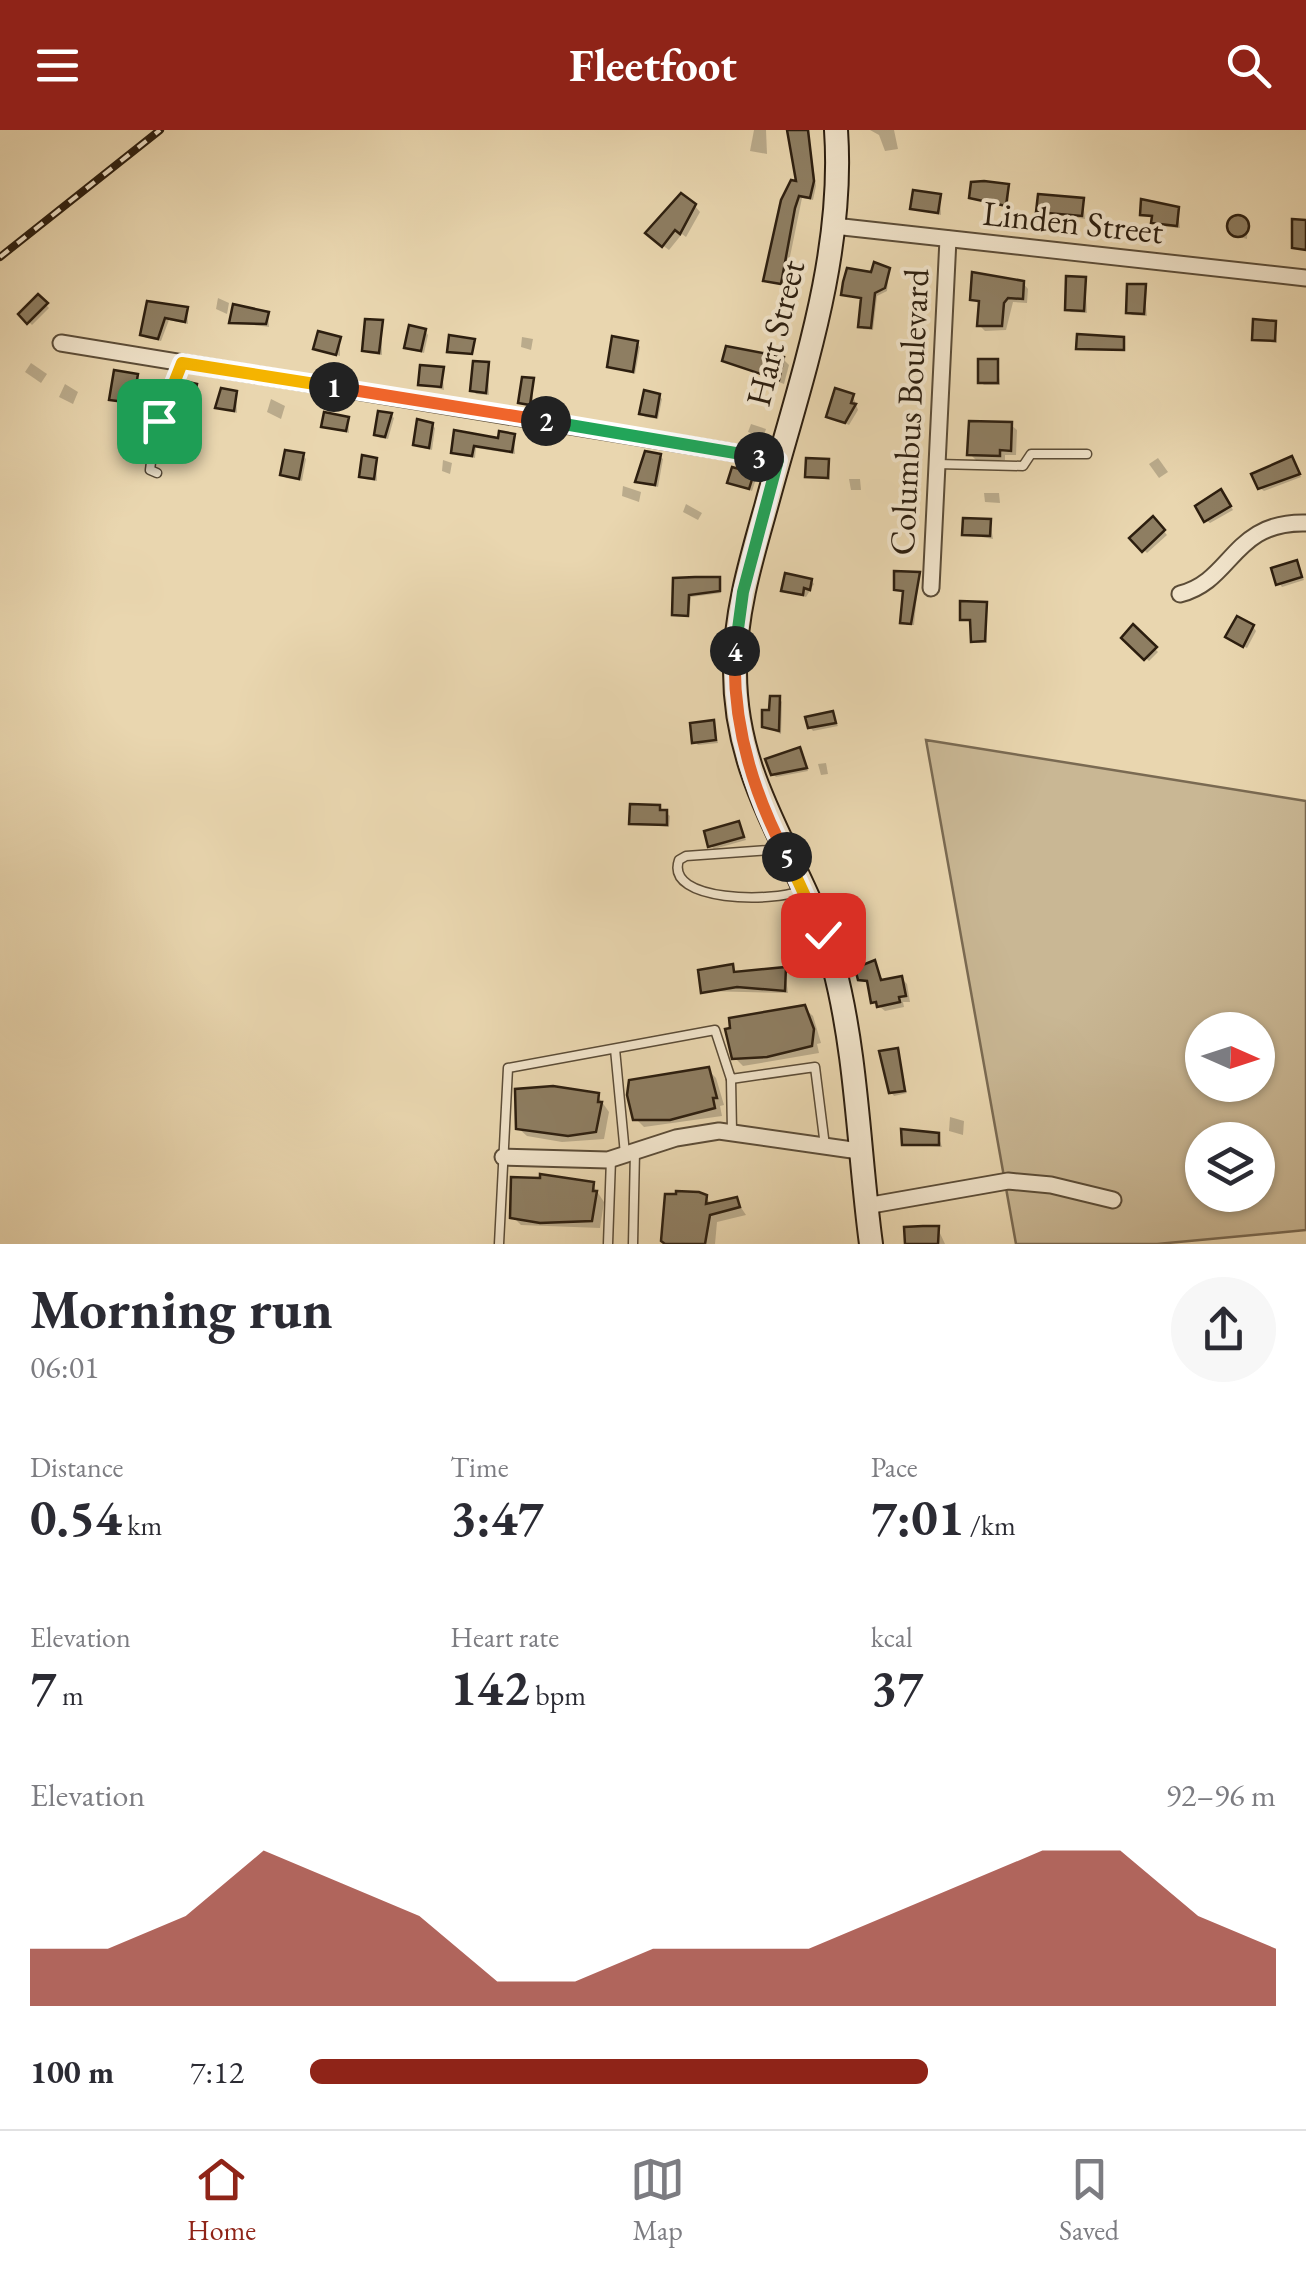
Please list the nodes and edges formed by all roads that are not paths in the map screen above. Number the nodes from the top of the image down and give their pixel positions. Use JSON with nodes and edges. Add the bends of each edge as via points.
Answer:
{"nodes":[{"id":1,"x":836,"y":130,"type":"edge"},
{"id":2,"x":834,"y":226,"type":"junction"},
{"id":3,"x":948,"y":238,"type":"junction"},
{"id":4,"x":1306,"y":278,"type":"edge"},
{"id":5,"x":61,"y":343,"type":"dead end"},
{"id":6,"x":182,"y":363,"type":"junction"},
{"id":7,"x":1087,"y":454,"type":"dead end"},
{"id":8,"x":778,"y":460,"type":"junction"},
{"id":9,"x":937,"y":464,"type":"junction"},
{"id":10,"x":157,"y":473,"type":"dead end"},
{"id":11,"x":1306,"y":523,"type":"edge"},
{"id":12,"x":931,"y":588,"type":"dead end"},
{"id":13,"x":1180,"y":594,"type":"dead end"},
{"id":14,"x":783,"y":849,"type":"junction"},
{"id":15,"x":803,"y":889,"type":"junction"},
{"id":16,"x":616,"y":1049,"type":"junction"},
{"id":17,"x":731,"y":1078,"type":"junction"},
{"id":18,"x":732,"y":1131,"type":"junction"},
{"id":19,"x":824,"y":1146,"type":"junction"},
{"id":20,"x":859,"y":1151,"type":"junction"},
{"id":21,"x":624,"y":1155,"type":"junction"},
{"id":22,"x":502,"y":1157,"type":"junction"},
{"id":23,"x":1113,"y":1200,"type":"dead end"},
{"id":24,"x":866,"y":1206,"type":"junction"},
{"id":25,"x":500,"y":1244,"type":"edge"},
{"id":26,"x":608,"y":1244,"type":"edge"},
{"id":27,"x":633,"y":1244,"type":"edge"},
{"id":28,"x":871,"y":1244,"type":"edge"}],
"edges":[{"from":1,"to":2,"type":"main road","name":"Hart Street"},
{"from":2,"to":3,"type":"street","name":"Linden Street"},
{"from":2,"to":8,"type":"main road","name":"Hart Street","via":[[819,312]]},
{"from":3,"to":4,"type":"street","name":"Linden Street"},
{"from":3,"to":9,"type":"street","name":"Columbus Boulevard"},
{"from":5,"to":6,"type":"street"},
{"from":6,"to":8,"type":"street"},
{"from":6,"to":10,"type":"lane","via":[[152,441],[150,470]]},
{"from":7,"to":9,"type":"lane","via":[[1031,454],[1022,466]]},
{"from":8,"to":14,"type":"main road","name":"Hart Street","via":[[743,592],[734,673],[752,778]]},
{"from":9,"to":12,"type":"street","name":"Columbus Boulevard"},
{"from":11,"to":13,"type":"street","via":[[1256,534],[1206,583]]},
{"from":14,"to":15,"type":"main road","name":"Hart Street"},
{"from":14,"to":15,"type":"lane","via":[[686,856],[678,860],[677,876],[694,889],[740,896],[786,897]]},
{"from":15,"to":20,"type":"main road","name":"Hart Street","via":[[834,970]]},
{"from":16,"to":17,"type":"lane","via":[[715,1030]]},
{"from":16,"to":21,"type":"lane"},
{"from":16,"to":22,"type":"lane","via":[[508,1068]]},
{"from":17,"to":18,"type":"lane"},
{"from":17,"to":19,"type":"lane","via":[[814,1067]]},
{"from":18,"to":19,"type":"street"},
{"from":18,"to":21,"type":"street","via":[[690,1134]]},
{"from":19,"to":20,"type":"street"},
{"from":20,"to":24,"type":"main road","name":"Hart Street"},
{"from":21,"to":22,"type":"street"},
{"from":21,"to":26,"type":"lane"},
{"from":21,"to":27,"type":"lane"},
{"from":22,"to":25,"type":"lane"},
{"from":23,"to":24,"type":"street","via":[[1008,1181]]},
{"from":24,"to":28,"type":"main road","name":"Hart Street"}]}
